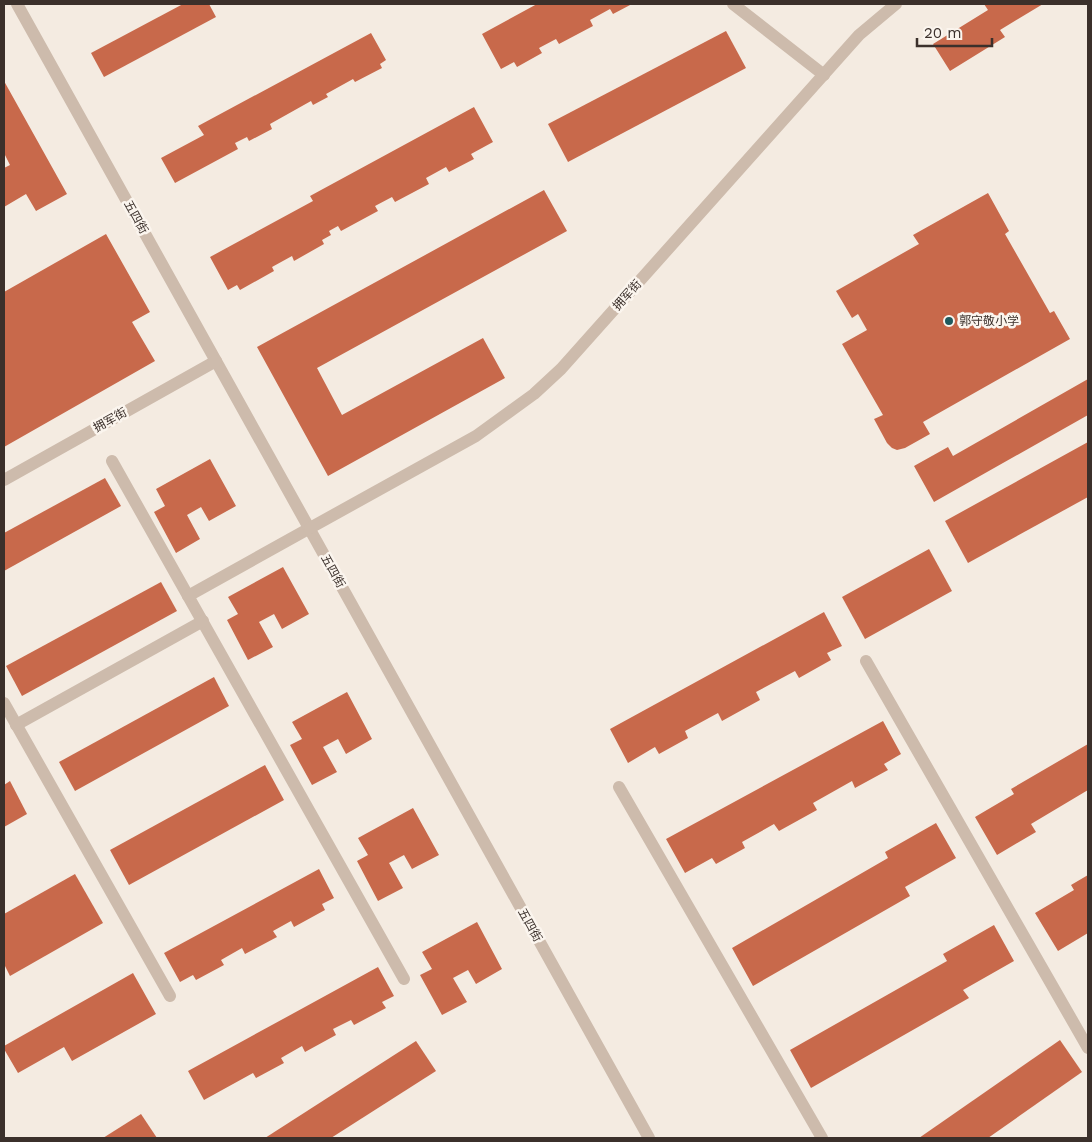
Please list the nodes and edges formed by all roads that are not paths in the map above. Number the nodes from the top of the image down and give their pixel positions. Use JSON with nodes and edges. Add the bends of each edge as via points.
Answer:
{"nodes":[{"id":1,"x":17,"y":4,"type":"edge"},
{"id":2,"x":733,"y":4,"type":"edge"},
{"id":3,"x":896,"y":4,"type":"edge"},
{"id":4,"x":824,"y":76,"type":"junction"},
{"id":5,"x":216,"y":361,"type":"junction"},
{"id":6,"x":112,"y":462,"type":"dead end"},
{"id":7,"x":4,"y":480,"type":"edge"},
{"id":8,"x":310,"y":528,"type":"junction"},
{"id":9,"x":188,"y":596,"type":"junction"},
{"id":10,"x":203,"y":621,"type":"junction"},
{"id":11,"x":866,"y":661,"type":"dead end"},
{"id":12,"x":4,"y":703,"type":"edge"},
{"id":13,"x":16,"y":726,"type":"junction"},
{"id":14,"x":619,"y":787,"type":"dead end"},
{"id":15,"x":404,"y":980,"type":"dead end"},
{"id":16,"x":170,"y":996,"type":"dead end"},
{"id":17,"x":1088,"y":1048,"type":"edge"},
{"id":18,"x":649,"y":1138,"type":"edge"},
{"id":19,"x":822,"y":1138,"type":"edge"}],
"edges":[{"from":1,"to":5,"type":"street","name":"五四街"},
{"from":2,"to":4,"type":"street"},
{"from":3,"to":4,"type":"street","name":"拥军街","via":[[859,35]]},
{"from":4,"to":8,"type":"street","name":"拥军街","via":[[561,369],[534,394],[476,436]]},
{"from":5,"to":7,"type":"street","name":"拥军街"},
{"from":5,"to":8,"type":"street","name":"五四街"},
{"from":6,"to":9,"type":"street"},
{"from":8,"to":9,"type":"street","name":"拥军街"},
{"from":8,"to":18,"type":"street","name":"五四街"},
{"from":9,"to":10,"type":"street"},
{"from":10,"to":13,"type":"street"},
{"from":10,"to":15,"type":"street"},
{"from":11,"to":17,"type":"street"},
{"from":12,"to":13,"type":"street"},
{"from":13,"to":16,"type":"street"},
{"from":14,"to":19,"type":"street"}]}
